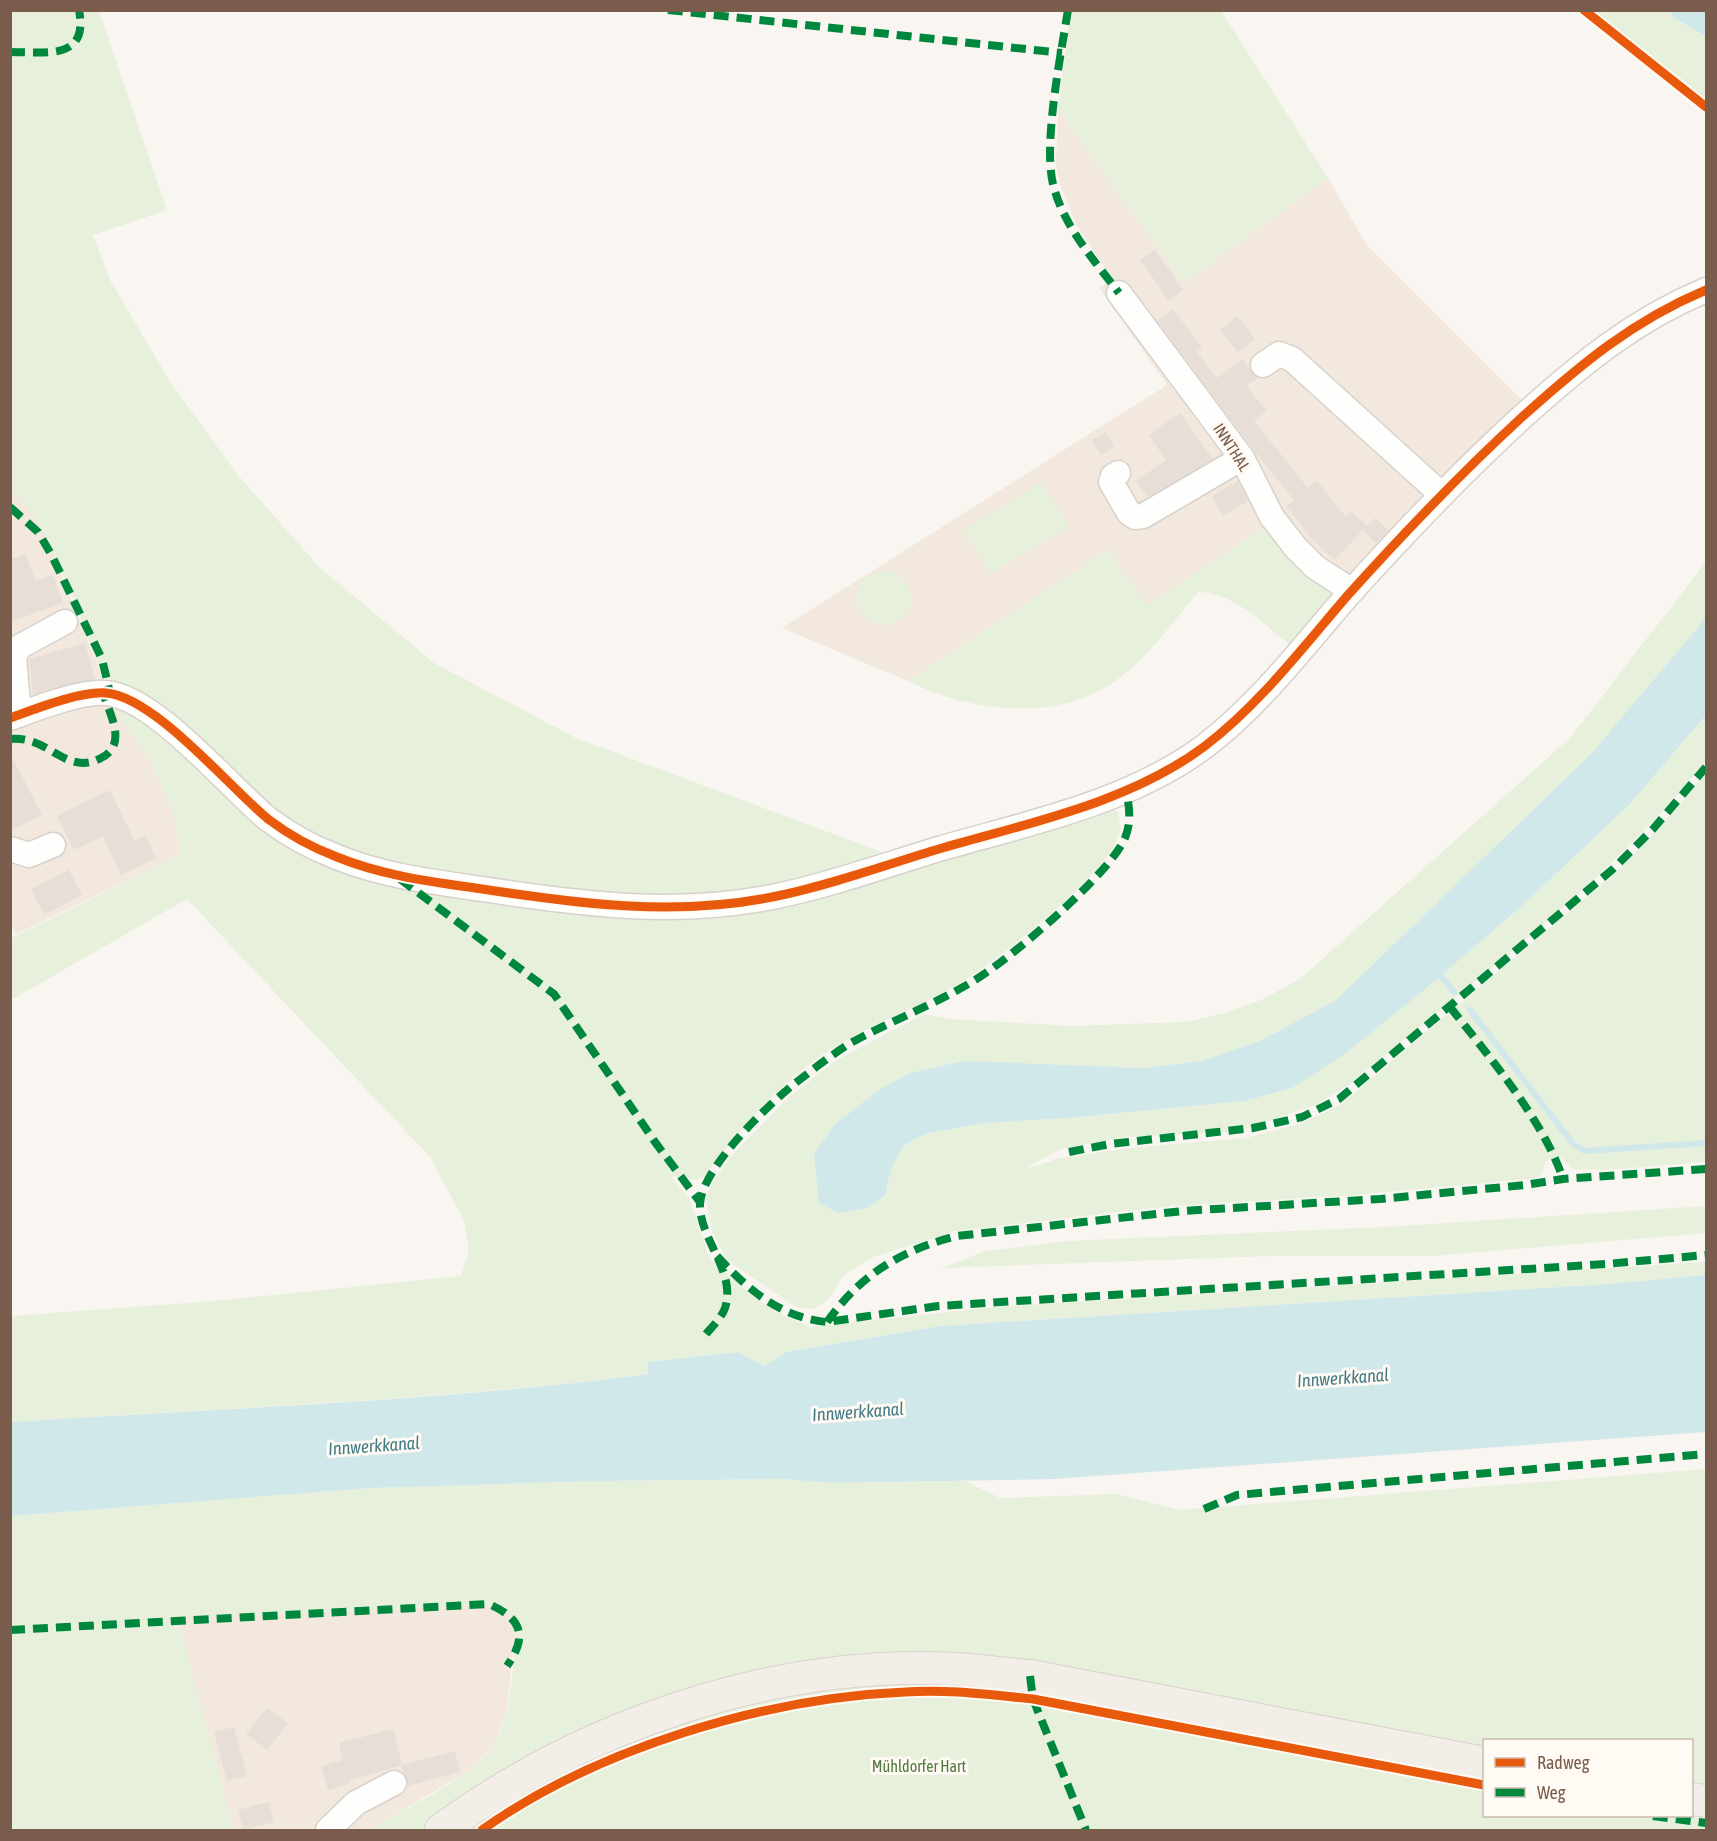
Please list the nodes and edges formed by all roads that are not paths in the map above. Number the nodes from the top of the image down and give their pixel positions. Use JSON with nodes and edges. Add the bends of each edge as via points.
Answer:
{"nodes":[{"id":1,"x":1707,"y":290,"type":"edge"},
{"id":2,"x":1119,"y":293,"type":"dead end"},
{"id":3,"x":1263,"y":365,"type":"dead end"},
{"id":4,"x":1242,"y":458,"type":"junction"},
{"id":5,"x":1118,"y":473,"type":"dead end"},
{"id":6,"x":1442,"y":495,"type":"junction"},
{"id":7,"x":1352,"y":591,"type":"junction"},
{"id":8,"x":65,"y":622,"type":"dead end"},
{"id":9,"x":15,"y":717,"type":"edge"},
{"id":10,"x":53,"y":845,"type":"dead end"},
{"id":11,"x":10,"y":849,"type":"edge"},
{"id":12,"x":1483,"y":1763,"type":"edge"},
{"id":13,"x":394,"y":1784,"type":"dead end"},
{"id":14,"x":328,"y":1830,"type":"edge"},
{"id":15,"x":441,"y":1830,"type":"edge"}],
"edges":[{"from":1,"to":6,"type":"street","via":[[1673,303],[1612,340],[1537,404]]},
{"from":2,"to":4,"type":"street","name":"INNTHAL"},
{"from":3,"to":6,"type":"street","via":[[1279,354],[1292,359]]},
{"from":4,"to":5,"type":"street","via":[[1135,517],[1111,482]]},
{"from":4,"to":7,"type":"street","name":"INNTHAL","via":[[1272,517],[1296,548],[1315,567]]},
{"from":6,"to":7,"type":"street"},
{"from":7,"to":9,"type":"street","via":[[1230,724],[1205,746],[1151,779],[1064,812],[796,892],[708,906],[609,906],[442,883],[372,869],[336,857],[286,832],[178,736],[125,698],[89,694]]},
{"from":8,"to":9,"type":"street","via":[[20,647],[14,657]]},
{"from":10,"to":11,"type":"street","via":[[29,855]]},
{"from":12,"to":15,"type":"main road","via":[[1030,1677],[956,1669],[897,1670],[784,1682],[655,1717],[562,1757]]},
{"from":13,"to":14,"type":"street","via":[[356,1803]]}]}
